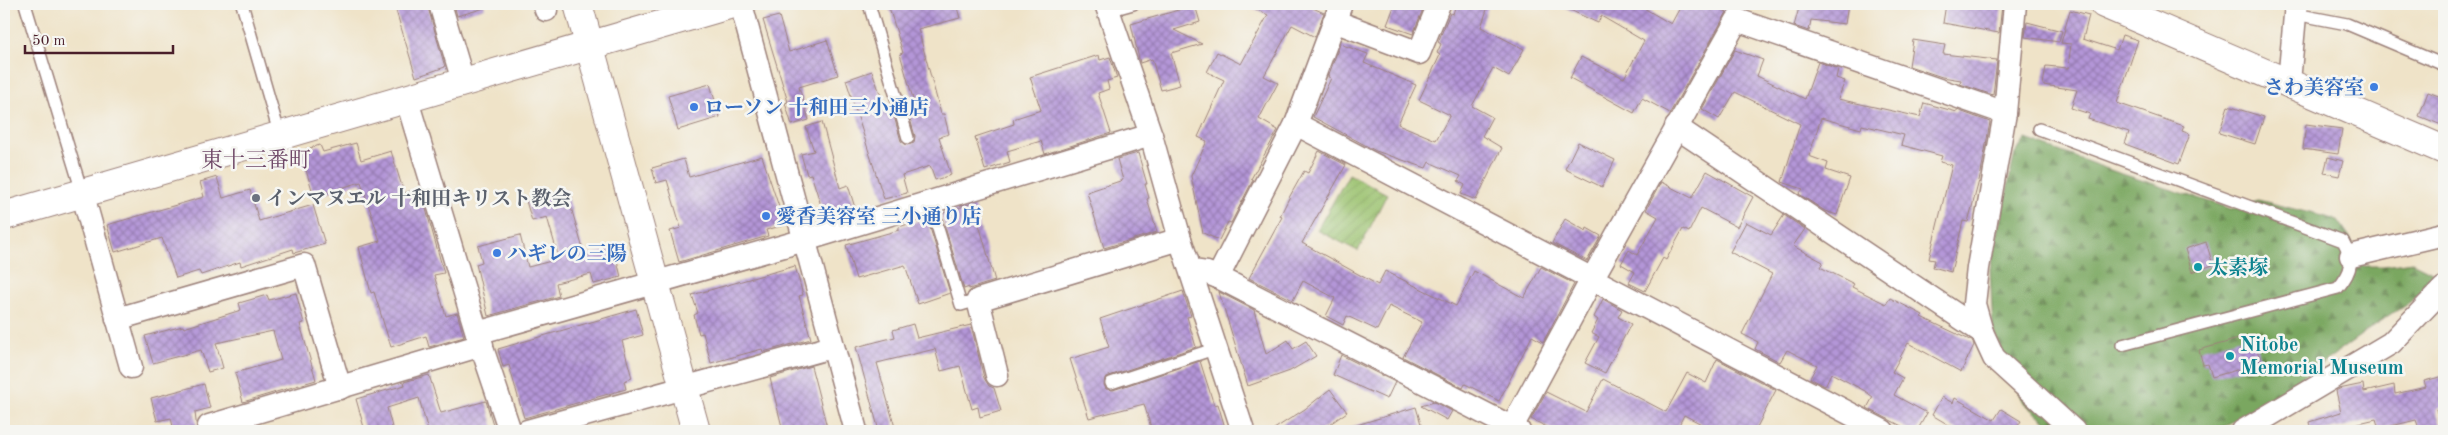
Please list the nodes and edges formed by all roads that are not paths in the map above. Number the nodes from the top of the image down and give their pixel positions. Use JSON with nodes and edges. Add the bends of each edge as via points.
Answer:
{"nodes":[{"id":1,"x":25,"y":4,"type":"edge"},
{"id":2,"x":242,"y":4,"type":"edge"},
{"id":3,"x":440,"y":4,"type":"edge"},
{"id":4,"x":578,"y":4,"type":"edge"},
{"id":5,"x":732,"y":4,"type":"edge"},
{"id":6,"x":741,"y":4,"type":"edge"},
{"id":7,"x":868,"y":4,"type":"edge"},
{"id":8,"x":1133,"y":4,"type":"edge"},
{"id":9,"x":1439,"y":4,"type":"edge"},
{"id":10,"x":2015,"y":4,"type":"edge"},
{"id":11,"x":2104,"y":4,"type":"edge"},
{"id":12,"x":1107,"y":7,"type":"edge"},
{"id":13,"x":2296,"y":9,"type":"edge"},
{"id":14,"x":1338,"y":12,"type":"edge"},
{"id":15,"x":590,"y":44,"type":"junction"},
{"id":16,"x":2444,"y":65,"type":"edge"},
{"id":17,"x":463,"y":81,"type":"junction"},
{"id":18,"x":2289,"y":82,"type":"junction"},
{"id":19,"x":406,"y":97,"type":"junction"},
{"id":20,"x":2005,"y":113,"type":"junction"},
{"id":21,"x":1296,"y":124,"type":"junction"},
{"id":22,"x":1676,"y":127,"type":"junction"},
{"id":23,"x":2039,"y":129,"type":"dead end"},
{"id":24,"x":1151,"y":135,"type":"junction"},
{"id":25,"x":280,"y":136,"type":"junction"},
{"id":26,"x":908,"y":138,"type":"dead end"},
{"id":27,"x":2444,"y":150,"type":"edge"},
{"id":28,"x":82,"y":192,"type":"junction"},
{"id":29,"x":930,"y":202,"type":"junction"},
{"id":30,"x":4,"y":216,"type":"edge"},
{"id":31,"x":2444,"y":234,"type":"edge"},
{"id":32,"x":1180,"y":239,"type":"junction"},
{"id":33,"x":805,"y":240,"type":"junction"},
{"id":34,"x":2351,"y":256,"type":"junction"},
{"id":35,"x":1192,"y":272,"type":"junction"},
{"id":36,"x":1218,"y":277,"type":"junction"},
{"id":37,"x":1592,"y":279,"type":"junction"},
{"id":38,"x":654,"y":282,"type":"junction"},
{"id":39,"x":2444,"y":288,"type":"edge"},
{"id":40,"x":978,"y":300,"type":"junction"},
{"id":41,"x":117,"y":319,"type":"junction"},
{"id":42,"x":1982,"y":332,"type":"junction"},
{"id":43,"x":480,"y":339,"type":"junction"},
{"id":44,"x":2122,"y":345,"type":"dead end"},
{"id":45,"x":832,"y":347,"type":"junction"},
{"id":46,"x":1217,"y":348,"type":"junction"},
{"id":47,"x":131,"y":367,"type":"dead end"},
{"id":48,"x":997,"y":375,"type":"dead end"},
{"id":49,"x":1111,"y":383,"type":"dead end"},
{"id":50,"x":340,"y":388,"type":"junction"},
{"id":51,"x":684,"y":388,"type":"junction"},
{"id":52,"x":1516,"y":429,"type":"edge"},
{"id":53,"x":2250,"y":430,"type":"edge"},
{"id":54,"x":210,"y":431,"type":"edge"},
{"id":55,"x":510,"y":431,"type":"edge"},
{"id":56,"x":527,"y":431,"type":"edge"},
{"id":57,"x":696,"y":431,"type":"edge"},
{"id":58,"x":856,"y":431,"type":"edge"},
{"id":59,"x":1243,"y":431,"type":"edge"},
{"id":60,"x":1883,"y":431,"type":"edge"},
{"id":61,"x":2074,"y":431,"type":"edge"}],
"edges":[{"from":1,"to":28,"type":"lane"},
{"from":2,"to":25,"type":"lane"},
{"from":3,"to":17,"type":"street"},
{"from":4,"to":15,"type":"street"},
{"from":5,"to":15,"type":"street"},
{"from":6,"to":33,"type":"street"},
{"from":7,"to":26,"type":"lane"},
{"from":8,"to":12,"type":"lane"},
{"from":9,"to":14,"type":"street","via":[[1419,53]]},
{"from":10,"to":20,"type":"street"},
{"from":11,"to":18,"type":"street"},
{"from":12,"to":24,"type":"street"},
{"from":13,"to":16,"type":"lane","via":[[2347,24]]},
{"from":13,"to":18,"type":"street"},
{"from":14,"to":21,"type":"street"},
{"from":15,"to":17,"type":"street"},
{"from":15,"to":38,"type":"street"},
{"from":17,"to":19,"type":"street"},
{"from":18,"to":27,"type":"street"},
{"from":19,"to":25,"type":"street"},
{"from":19,"to":43,"type":"street"},
{"from":20,"to":22,"type":"street","via":[[1737,20]]},
{"from":20,"to":42,"type":"street","via":[[1974,304]]},
{"from":21,"to":36,"type":"street"},
{"from":21,"to":37,"type":"street"},
{"from":22,"to":37,"type":"street"},
{"from":22,"to":42,"type":"street"},
{"from":23,"to":34,"type":"lane","via":[[2343,241]]},
{"from":24,"to":29,"type":"street"},
{"from":24,"to":32,"type":"street"},
{"from":25,"to":28,"type":"street"},
{"from":28,"to":30,"type":"street"},
{"from":28,"to":41,"type":"street"},
{"from":29,"to":33,"type":"street"},
{"from":29,"to":40,"type":"lane","via":[[961,306]]},
{"from":31,"to":34,"type":"street"},
{"from":32,"to":35,"type":"street"},
{"from":32,"to":40,"type":"street"},
{"from":33,"to":38,"type":"street"},
{"from":33,"to":45,"type":"street"},
{"from":34,"to":44,"type":"lane","via":[[2349,275],[2338,288]]},
{"from":35,"to":36,"type":"street"},
{"from":35,"to":46,"type":"street"},
{"from":36,"to":52,"type":"street"},
{"from":37,"to":52,"type":"street"},
{"from":37,"to":60,"type":"street"},
{"from":38,"to":43,"type":"street"},
{"from":38,"to":51,"type":"street"},
{"from":39,"to":53,"type":"street","via":[[2391,343]]},
{"from":40,"to":48,"type":"street"},
{"from":41,"to":47,"type":"street"},
{"from":41,"to":50,"type":"street","via":[[304,264]]},
{"from":42,"to":61,"type":"street","via":[[1994,358]]},
{"from":43,"to":50,"type":"street"},
{"from":43,"to":55,"type":"street"},
{"from":45,"to":51,"type":"street"},
{"from":45,"to":58,"type":"street"},
{"from":46,"to":49,"type":"lane"},
{"from":46,"to":59,"type":"street"},
{"from":50,"to":54,"type":"street","via":[[209,426]]},
{"from":51,"to":56,"type":"street"},
{"from":51,"to":57,"type":"street"}]}
